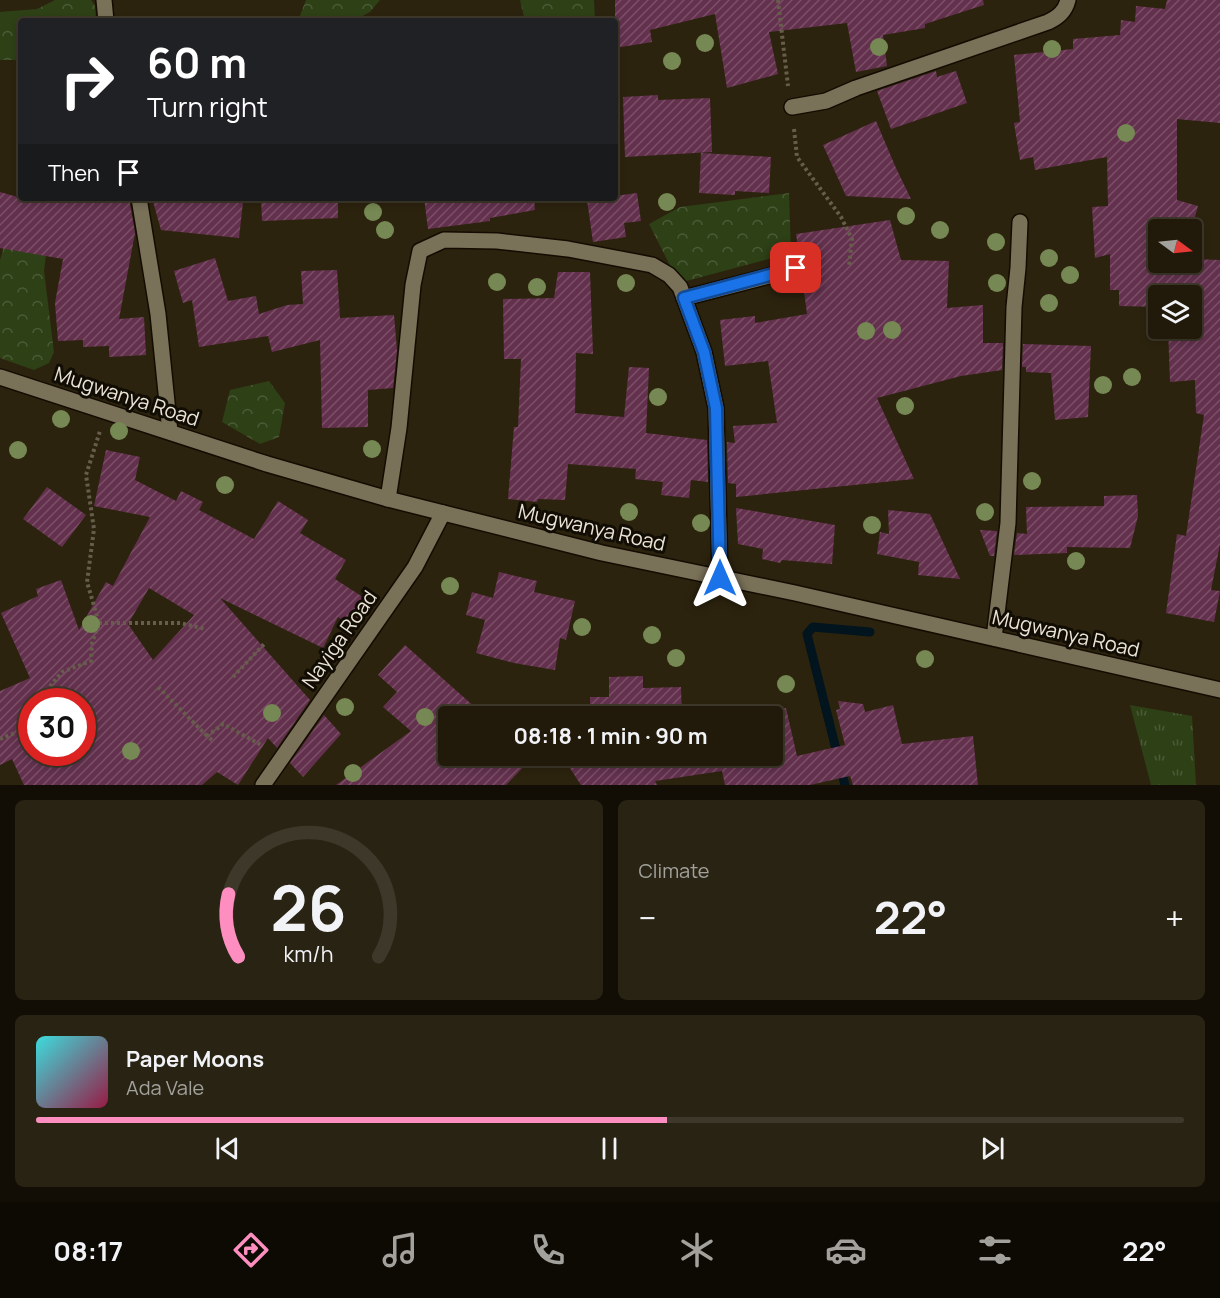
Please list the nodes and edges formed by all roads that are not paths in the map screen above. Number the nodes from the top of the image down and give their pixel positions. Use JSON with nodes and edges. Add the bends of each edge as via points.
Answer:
{"nodes":[{"id":1,"x":104,"y":0,"type":"edge"},
{"id":2,"x":1068,"y":0,"type":"edge"},
{"id":3,"x":106,"y":18,"type":"edge"},
{"id":4,"x":792,"y":107,"type":"road end"},
{"id":5,"x":139,"y":201,"type":"edge"},
{"id":6,"x":1020,"y":222,"type":"dead end"},
{"id":7,"x":796,"y":268,"type":"dead end"},
{"id":8,"x":684,"y":298,"type":"junction"},
{"id":9,"x":0,"y":376,"type":"edge"},
{"id":10,"x":170,"y":432,"type":"junction"},
{"id":11,"x":388,"y":499,"type":"junction"},
{"id":12,"x":443,"y":513,"type":"junction"},
{"id":13,"x":720,"y":578,"type":"junction"},
{"id":14,"x":994,"y":638,"type":"junction"},
{"id":15,"x":1220,"y":690,"type":"edge"},
{"id":16,"x":263,"y":785,"type":"edge"}],
"edges":[{"from":1,"to":3,"type":"street"},
{"from":2,"to":4,"type":"street","via":[[1059,16],[1048,22],[826,100]]},
{"from":5,"to":10,"type":"street","via":[[158,314]]},
{"from":6,"to":14,"type":"street","via":[[1008,523]]},
{"from":7,"to":8,"type":"street"},
{"from":8,"to":11,"type":"street","via":[[669,275],[652,265],[568,249],[444,240],[420,251]]},
{"from":8,"to":13,"type":"street","via":[[704,352],[716,408]]},
{"from":9,"to":10,"type":"street","name":"Mugwanya Road"},
{"from":10,"to":11,"type":"street","name":"Mugwanya Road"},
{"from":11,"to":12,"type":"street","name":"Mugwanya Road"},
{"from":12,"to":13,"type":"street","name":"Mugwanya Road"},
{"from":12,"to":16,"type":"street","name":"Nayiga Road","via":[[415,567]]},
{"from":13,"to":14,"type":"street","name":"Mugwanya Road"},
{"from":14,"to":15,"type":"street","name":"Mugwanya Road"}]}
